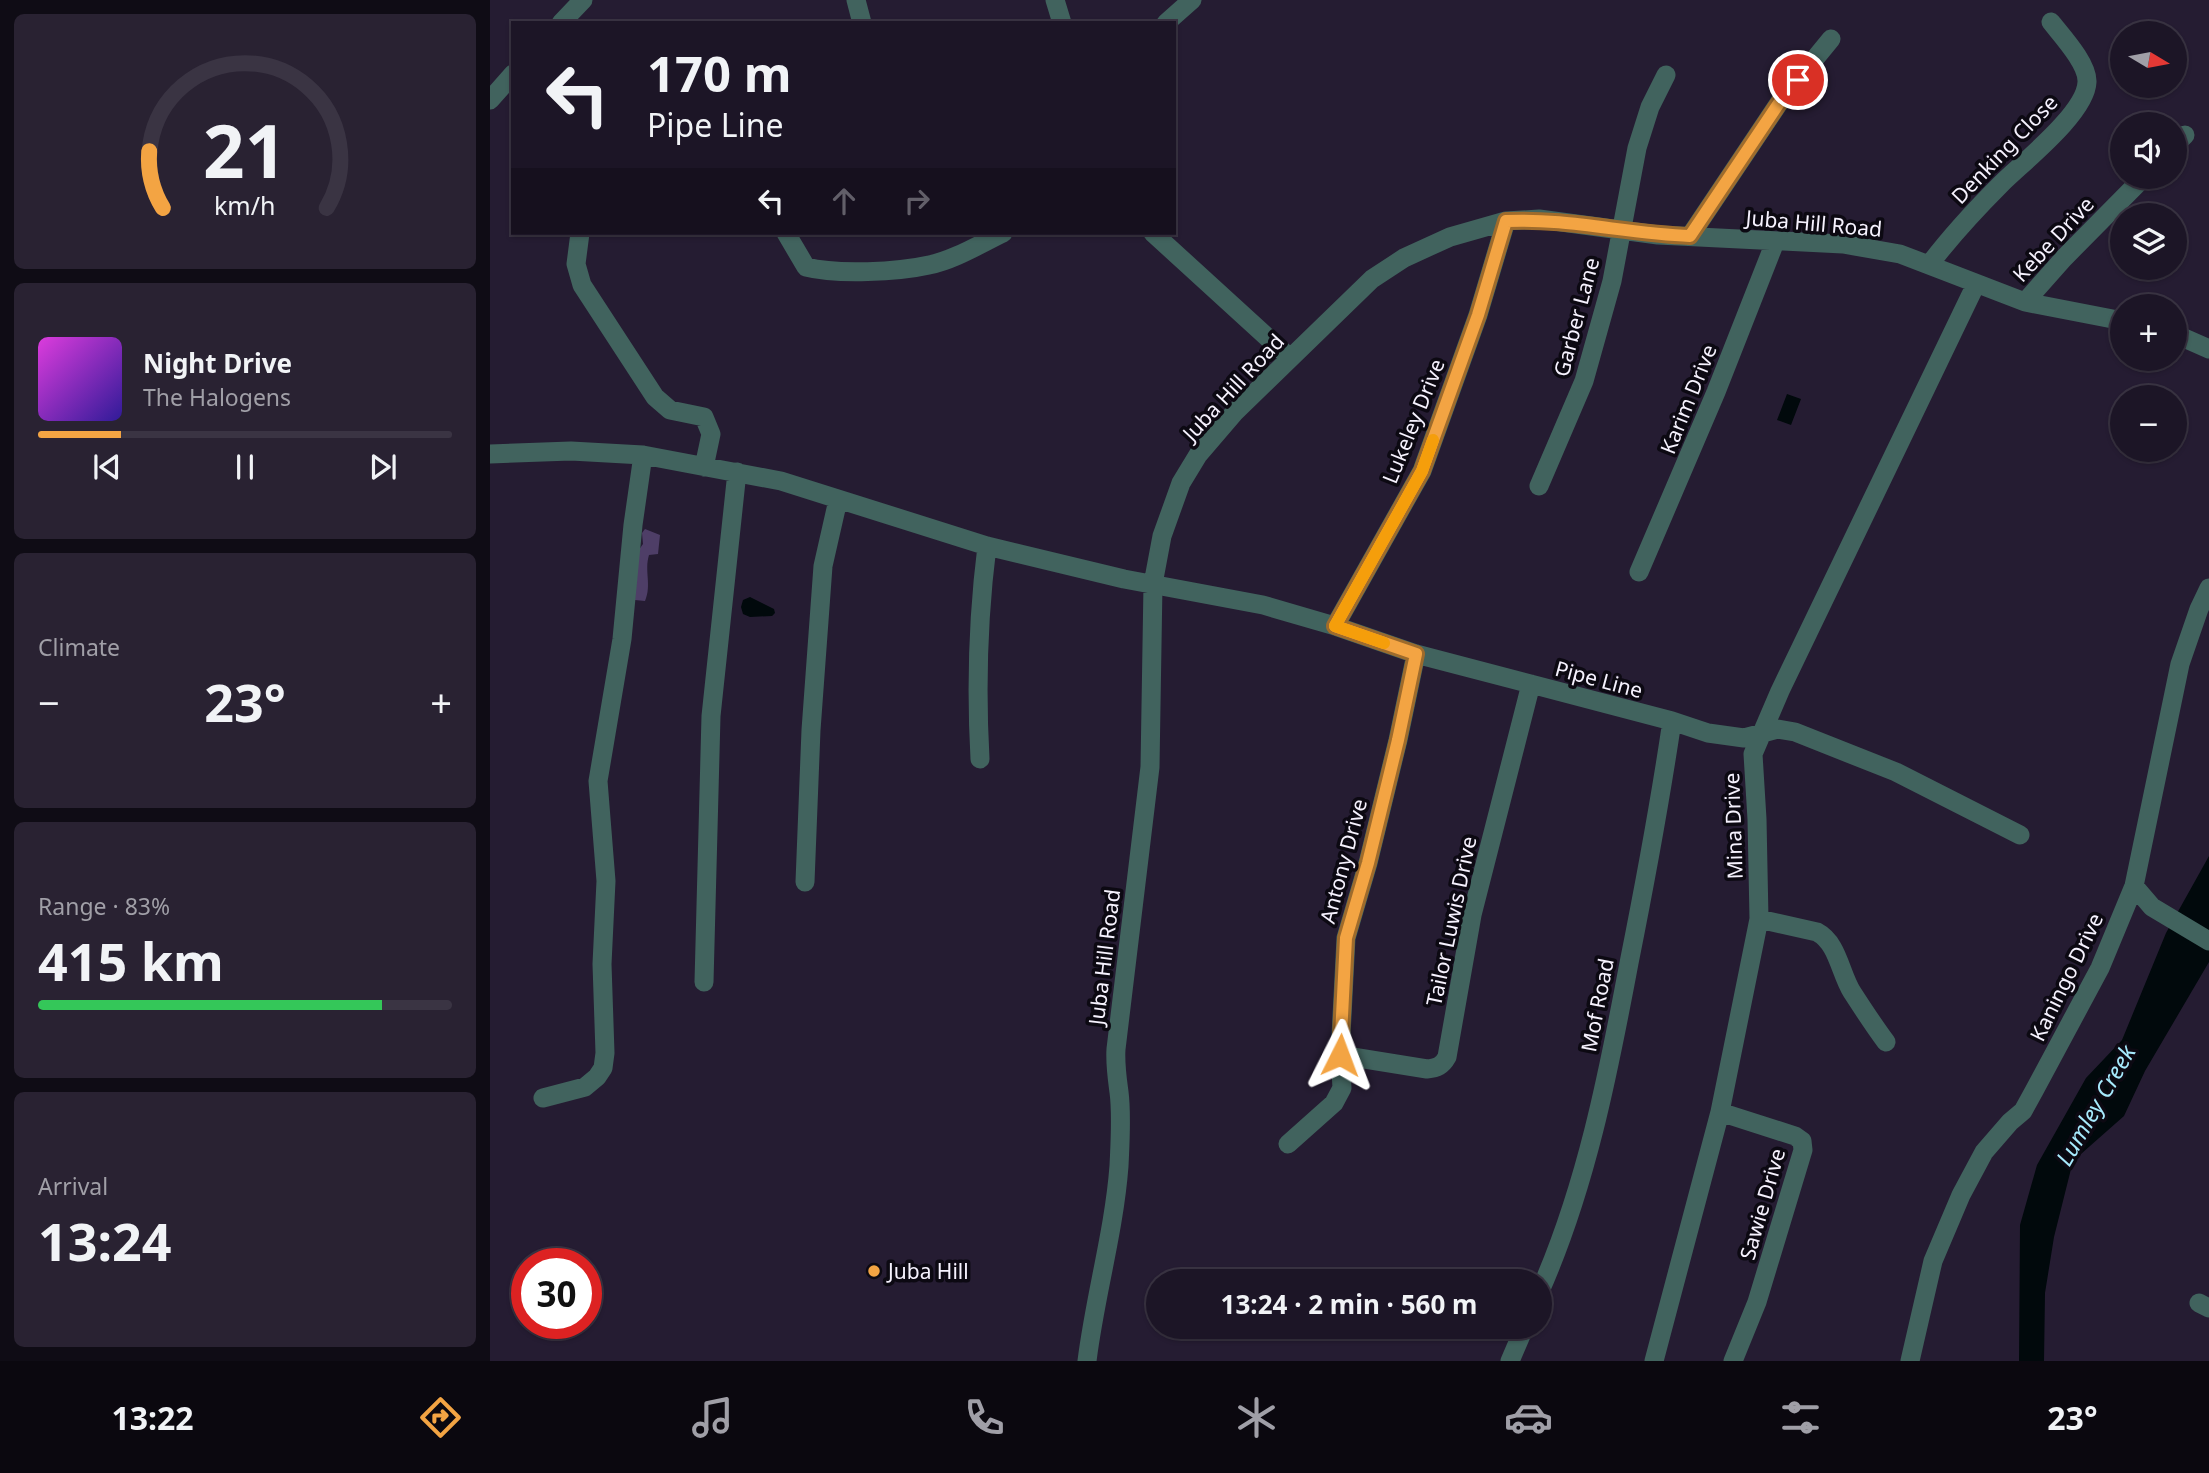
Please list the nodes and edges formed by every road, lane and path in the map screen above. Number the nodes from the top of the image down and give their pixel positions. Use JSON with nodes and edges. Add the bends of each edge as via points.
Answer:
{"nodes":[{"id":1,"x":582,"y":0,"type":"edge"},
{"id":2,"x":856,"y":0,"type":"edge"},
{"id":3,"x":1055,"y":0,"type":"edge"},
{"id":4,"x":1192,"y":0,"type":"edge"},
{"id":5,"x":563,"y":21,"type":"edge"},
{"id":6,"x":861,"y":21,"type":"edge"},
{"id":7,"x":1061,"y":21,"type":"edge"},
{"id":8,"x":1168,"y":21,"type":"edge"},
{"id":9,"x":2051,"y":22,"type":"dead end"},
{"id":10,"x":1831,"y":39,"type":"dead end"},
{"id":11,"x":1666,"y":75,"type":"dead end"},
{"id":12,"x":511,"y":76,"type":"edge"},
{"id":13,"x":490,"y":100,"type":"edge"},
{"id":14,"x":2132,"y":189,"type":"edge"},
{"id":15,"x":1506,"y":221,"type":"junction"},
{"id":16,"x":1621,"y":230,"type":"junction"},
{"id":17,"x":578,"y":235,"type":"edge"},
{"id":18,"x":787,"y":235,"type":"edge"},
{"id":19,"x":998,"y":235,"type":"edge"},
{"id":20,"x":1155,"y":235,"type":"edge"},
{"id":21,"x":1690,"y":236,"type":"junction"},
{"id":22,"x":1774,"y":242,"type":"junction"},
{"id":23,"x":1929,"y":265,"type":"junction"},
{"id":24,"x":1976,"y":284,"type":"junction"},
{"id":25,"x":2025,"y":302,"type":"junction"},
{"id":26,"x":2110,"y":318,"type":"edge"},
{"id":27,"x":2187,"y":339,"type":"edge"},
{"id":28,"x":2209,"y":349,"type":"edge"},
{"id":29,"x":1290,"y":358,"type":"junction"},
{"id":30,"x":490,"y":454,"type":"edge"},
{"id":31,"x":643,"y":455,"type":"junction"},
{"id":32,"x":704,"y":467,"type":"junction"},
{"id":33,"x":737,"y":472,"type":"junction"},
{"id":34,"x":1539,"y":486,"type":"dead end"},
{"id":35,"x":838,"y":500,"type":"junction"},
{"id":36,"x":988,"y":546,"type":"junction"},
{"id":37,"x":1639,"y":572,"type":"dead end"},
{"id":38,"x":1153,"y":584,"type":"junction"},
{"id":39,"x":2209,"y":588,"type":"edge"},
{"id":40,"x":1335,"y":626,"type":"junction"},
{"id":41,"x":1416,"y":654,"type":"junction"},
{"id":42,"x":1531,"y":684,"type":"junction"},
{"id":43,"x":1672,"y":721,"type":"junction"},
{"id":44,"x":1760,"y":733,"type":"junction"},
{"id":45,"x":980,"y":758,"type":"dead end"},
{"id":46,"x":2020,"y":835,"type":"dead end"},
{"id":47,"x":804,"y":882,"type":"dead end"},
{"id":48,"x":2134,"y":886,"type":"junction"},
{"id":49,"x":1759,"y":919,"type":"junction"},
{"id":50,"x":2209,"y":941,"type":"edge"},
{"id":51,"x":704,"y":982,"type":"dead end"},
{"id":52,"x":1886,"y":1042,"type":"dead end"},
{"id":53,"x":1340,"y":1055,"type":"junction"},
{"id":54,"x":543,"y":1098,"type":"dead end"},
{"id":55,"x":1720,"y":1112,"type":"junction"},
{"id":56,"x":1288,"y":1144,"type":"dead end"},
{"id":57,"x":1550,"y":1269,"type":"edge"},
{"id":58,"x":1519,"y":1339,"type":"edge"},
{"id":59,"x":1087,"y":1361,"type":"edge"},
{"id":60,"x":1510,"y":1361,"type":"edge"},
{"id":61,"x":1654,"y":1361,"type":"edge"},
{"id":62,"x":1733,"y":1361,"type":"edge"},
{"id":63,"x":1910,"y":1361,"type":"edge"}],
"edges":[{"from":1,"to":5,"type":"street"},
{"from":2,"to":6,"type":"street"},
{"from":3,"to":7,"type":"street"},
{"from":4,"to":8,"type":"street"},
{"from":9,"to":23,"type":"street","name":"Denking Close","via":[[2087,77],[2079,104]]},
{"from":10,"to":21,"type":"street","via":[[1781,100]]},
{"from":11,"to":16,"type":"street","name":"Garber Lane","via":[[1637,148]]},
{"from":12,"to":13,"type":"street"},
{"from":14,"to":25,"type":"street","name":"Kebe Drive"},
{"from":15,"to":16,"type":"street","name":"Juba Hill Road","via":[[1539,219]]},
{"from":15,"to":29,"type":"street","name":"Juba Hill Road","via":[[1450,237],[1372,278]]},
{"from":15,"to":40,"type":"street","name":"Lukeley Drive","via":[[1422,471]]},
{"from":16,"to":21,"type":"street","name":"Juba Hill Road"},
{"from":16,"to":34,"type":"street","name":"Garber Lane","via":[[1584,381]]},
{"from":17,"to":32,"type":"street","via":[[576,264],[582,285],[655,397],[670,410],[704,417],[711,434]]},
{"from":18,"to":19,"type":"street","via":[[806,267],[820,271],[931,265]]},
{"from":20,"to":29,"type":"street"},
{"from":21,"to":22,"type":"street","name":"Juba Hill Road"},
{"from":22,"to":23,"type":"street","name":"Juba Hill Road","via":[[1843,244],[1900,254]]},
{"from":22,"to":37,"type":"street","name":"Karim Drive"},
{"from":23,"to":24,"type":"street","name":"Juba Hill Road"},
{"from":24,"to":25,"type":"street","name":"Juba Hill Road"},
{"from":24,"to":44,"type":"street","name":"Mina Drive"},
{"from":25,"to":26,"type":"street","name":"Juba Hill Road"},
{"from":27,"to":28,"type":"street"},
{"from":29,"to":38,"type":"street","name":"Juba Hill Road","via":[[1234,413],[1181,483],[1162,536]]},
{"from":30,"to":31,"type":"street","name":"Pipe Line","via":[[571,451]]},
{"from":31,"to":32,"type":"street","name":"Pipe Line"},
{"from":31,"to":54,"type":"street","via":[[622,639],[598,781],[606,881],[602,964],[606,1053],[603,1068],[585,1087]]},
{"from":32,"to":33,"type":"street","name":"Pipe Line"},
{"from":33,"to":35,"type":"street","name":"Pipe Line"},
{"from":33,"to":51,"type":"street","via":[[711,716]]},
{"from":35,"to":36,"type":"street","name":"Pipe Line"},
{"from":35,"to":47,"type":"street","via":[[823,566]]},
{"from":36,"to":38,"type":"street","name":"Pipe Line"},
{"from":36,"to":45,"type":"street","via":[[979,604]]},
{"from":38,"to":40,"type":"street","name":"Pipe Line","via":[[1263,605]]},
{"from":38,"to":59,"type":"street","name":"Juba Hill Road","via":[[1150,767],[1116,1049],[1119,1164]]},
{"from":39,"to":48,"type":"street","name":"Kaningo Drive","via":[[2180,664]]},
{"from":40,"to":41,"type":"street","name":"Pipe Line"},
{"from":41,"to":42,"type":"street","name":"Pipe Line"},
{"from":41,"to":53,"type":"street","name":"Antony Drive","via":[[1346,938]]},
{"from":42,"to":43,"type":"street","name":"Pipe Line"},
{"from":42,"to":53,"type":"street","name":"Tailor Luwis Drive","via":[[1472,915],[1447,1057],[1435,1069],[1427,1069]]},
{"from":43,"to":44,"type":"street","name":"Pipe Line","via":[[1708,733],[1744,737]]},
{"from":43,"to":57,"type":"street","name":"Mof Road","via":[[1611,1054],[1584,1173]]},
{"from":44,"to":46,"type":"street","name":"Pipe Line","via":[[1795,732],[1896,772]]},
{"from":44,"to":49,"type":"street","name":"Mina Drive","via":[[1753,754]]},
{"from":48,"to":50,"type":"street","via":[[2152,907]]},
{"from":48,"to":63,"type":"street","name":"Kaningo Drive","via":[[2100,968],[2023,1111],[1984,1152],[1961,1195],[1933,1261]]},
{"from":49,"to":52,"type":"street","via":[[1825,936],[1850,989]]},
{"from":49,"to":55,"type":"street","name":"Mina Drive"},
{"from":53,"to":56,"type":"street","name":"Antony Drive","via":[[1342,1088],[1334,1103]]},
{"from":55,"to":61,"type":"street","name":"Mina Drive"},
{"from":55,"to":62,"type":"street","name":"Sawie Drive","via":[[1795,1136],[1802,1141],[1803,1150],[1757,1302]]},
{"from":58,"to":60,"type":"street"}]}
